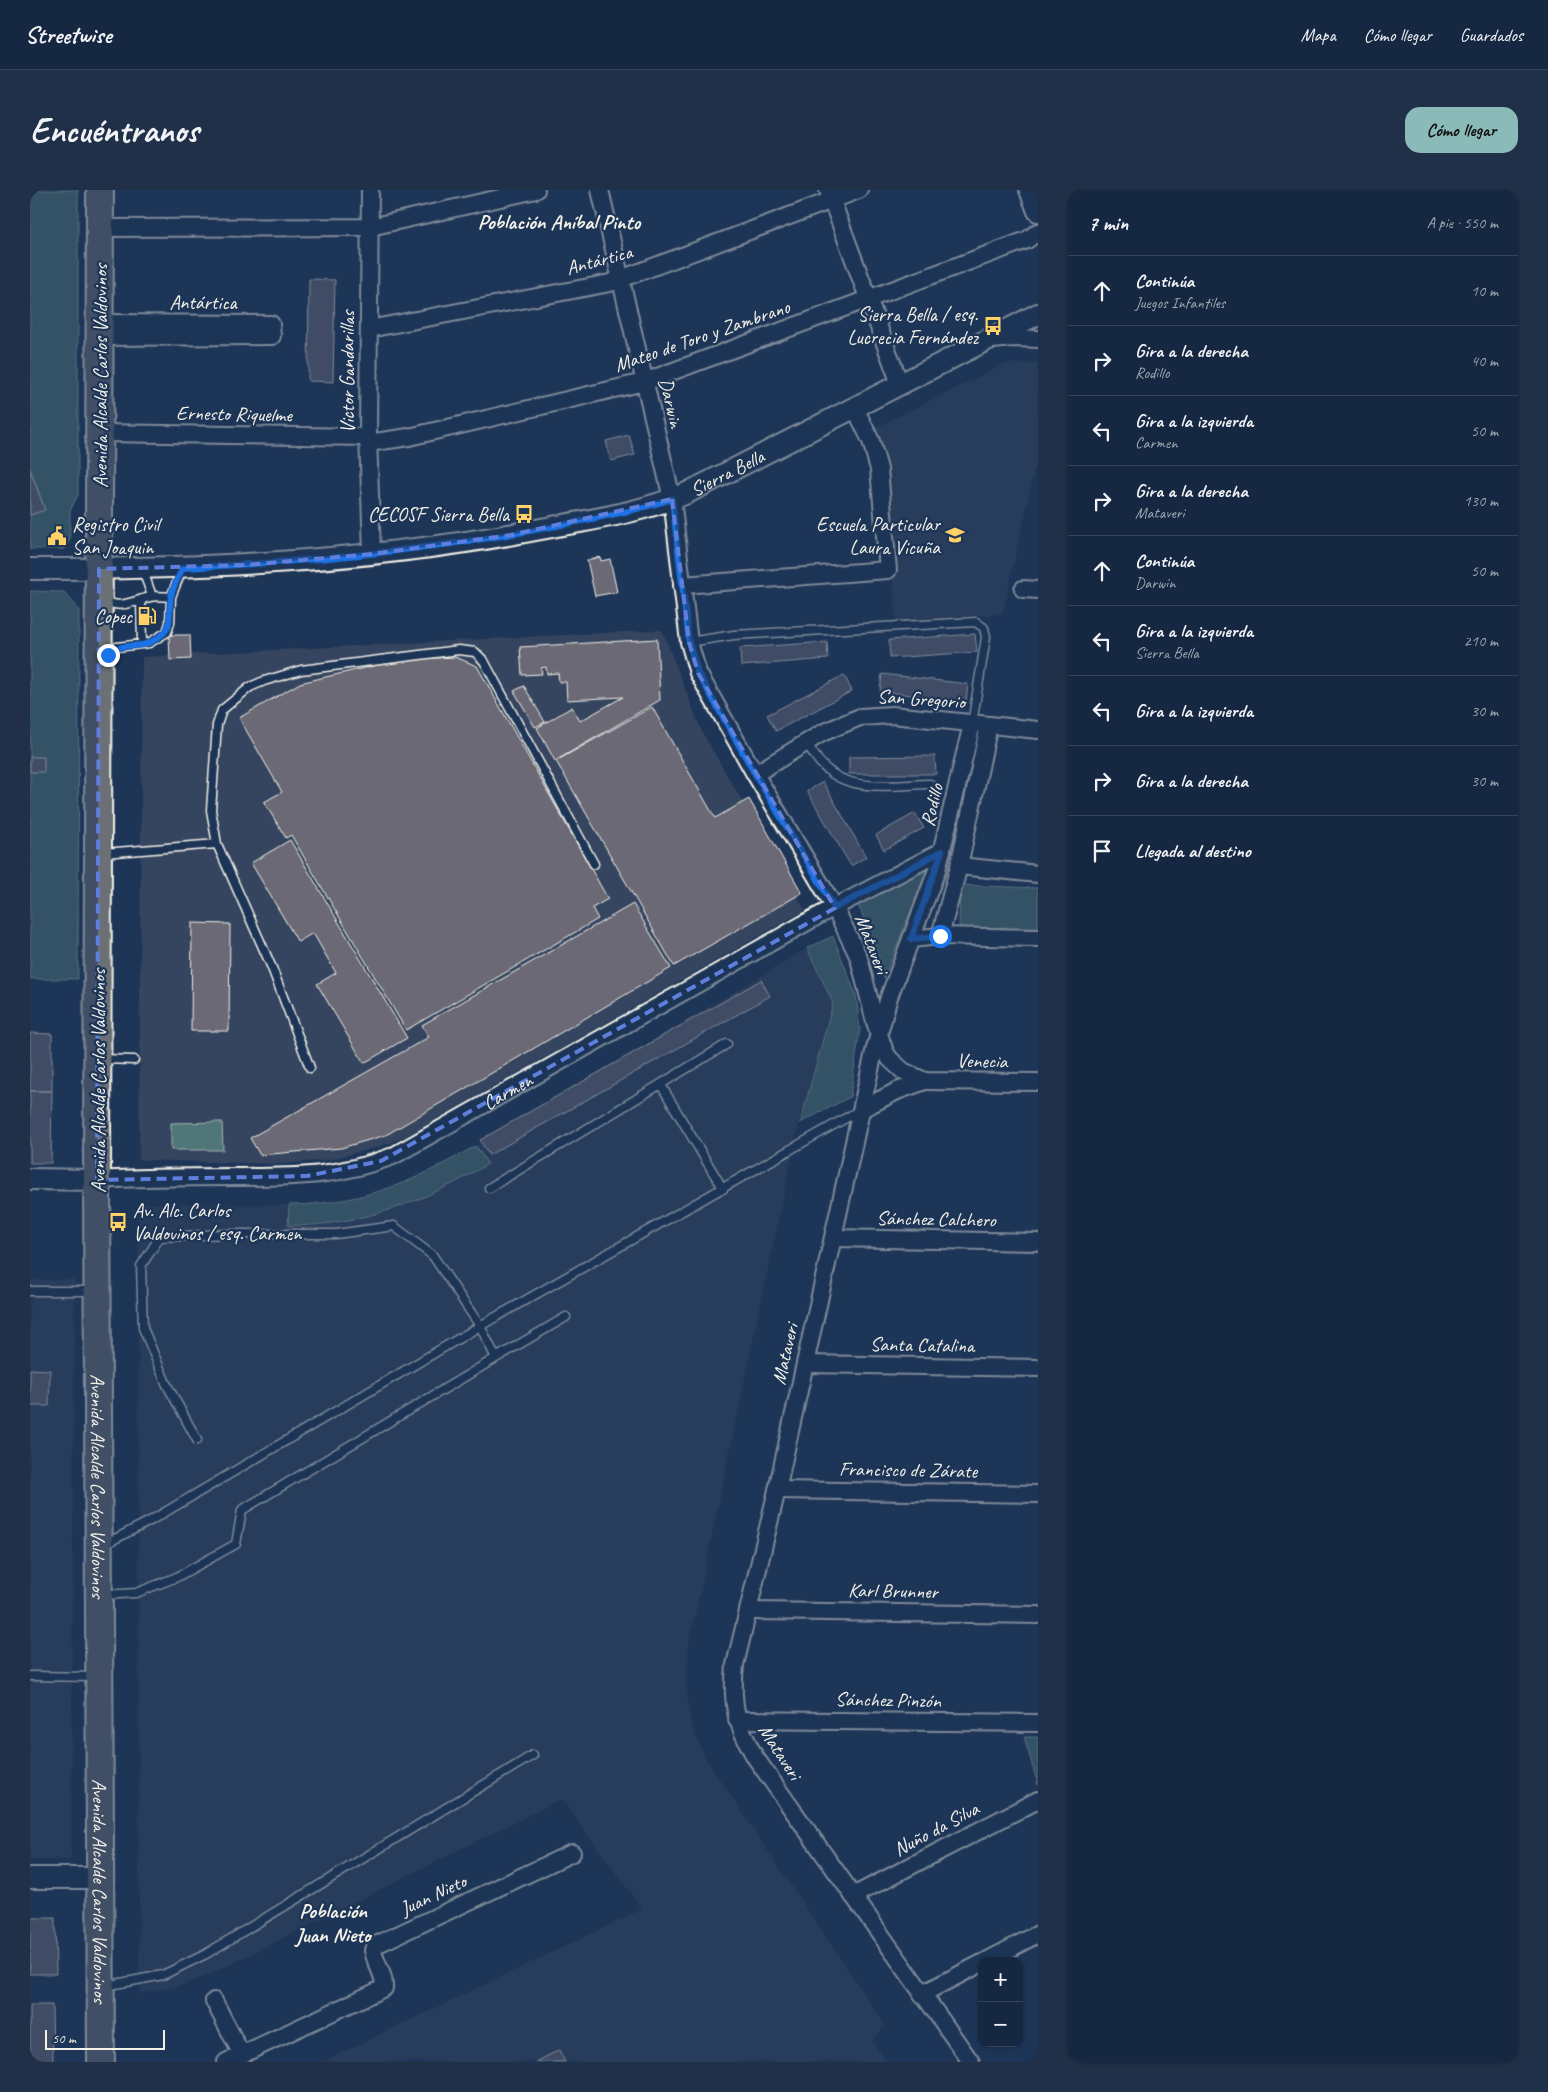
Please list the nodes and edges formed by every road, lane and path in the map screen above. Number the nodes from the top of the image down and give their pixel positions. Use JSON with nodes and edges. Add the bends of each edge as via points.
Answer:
{"nodes":[{"id":1,"x":100,"y":190,"type":"edge"},
{"id":2,"x":370,"y":190,"type":"edge"},
{"id":3,"x":489,"y":190,"type":"edge"},
{"id":4,"x":536,"y":190,"type":"edge"},
{"id":5,"x":600,"y":190,"type":"edge"},
{"id":6,"x":859,"y":190,"type":"edge"},
{"id":7,"x":1030,"y":190,"type":"edge"},
{"id":8,"x":830,"y":193,"type":"edge"},
{"id":9,"x":1038,"y":211,"type":"edge"},
{"id":10,"x":370,"y":222,"type":"junction"},
{"id":11,"x":100,"y":223,"type":"junction"},
{"id":12,"x":1038,"y":230,"type":"edge"},
{"id":13,"x":619,"y":273,"type":"junction"},
{"id":14,"x":867,"y":294,"type":"junction"},
{"id":15,"x":1038,"y":314,"type":"edge"},
{"id":16,"x":368,"y":324,"type":"junction"},
{"id":17,"x":100,"y":330,"type":"junction"},
{"id":18,"x":1038,"y":339,"type":"edge"},
{"id":19,"x":984,"y":342,"type":"junction"},
{"id":20,"x":643,"y":377,"type":"junction"},
{"id":21,"x":900,"y":384,"type":"junction"},
{"id":22,"x":855,"y":408,"type":"junction"},
{"id":23,"x":100,"y":433,"type":"junction"},
{"id":24,"x":368,"y":438,"type":"junction"},
{"id":25,"x":672,"y":499,"type":"junction"},
{"id":26,"x":372,"y":554,"type":"junction"},
{"id":27,"x":142,"y":568,"type":"junction"},
{"id":28,"x":183,"y":568,"type":"junction"},
{"id":29,"x":30,"y":569,"type":"edge"},
{"id":30,"x":99,"y":581,"type":"junction"},
{"id":31,"x":682,"y":585,"type":"junction"},
{"id":32,"x":152,"y":596,"type":"junction"},
{"id":33,"x":171,"y":597,"type":"junction"},
{"id":34,"x":141,"y":600,"type":"junction"},
{"id":35,"x":688,"y":636,"type":"junction"},
{"id":36,"x":142,"y":644,"type":"junction"},
{"id":37,"x":99,"y":663,"type":"junction"},
{"id":38,"x":981,"y":724,"type":"junction"},
{"id":39,"x":1038,"y":730,"type":"edge"},
{"id":40,"x":807,"y":742,"type":"junction"},
{"id":41,"x":755,"y":774,"type":"junction"},
{"id":42,"x":930,"y":784,"type":"dead end"},
{"id":43,"x":217,"y":844,"type":"junction"},
{"id":44,"x":942,"y":851,"type":"junction"},
{"id":45,"x":99,"y":853,"type":"junction"},
{"id":46,"x":594,"y":864,"type":"dead end"},
{"id":47,"x":959,"y":866,"type":"junction"},
{"id":48,"x":1038,"y":874,"type":"edge"},
{"id":49,"x":835,"y":908,"type":"junction"},
{"id":50,"x":940,"y":936,"type":"junction"},
{"id":51,"x":1038,"y":938,"type":"edge"},
{"id":52,"x":911,"y":939,"type":"junction"},
{"id":53,"x":879,"y":1036,"type":"junction"},
{"id":54,"x":727,"y":1044,"type":"dead end"},
{"id":55,"x":98,"y":1058,"type":"junction"},
{"id":56,"x":134,"y":1060,"type":"dead end"},
{"id":57,"x":310,"y":1068,"type":"dead end"},
{"id":58,"x":925,"y":1081,"type":"junction"},
{"id":59,"x":1038,"y":1082,"type":"edge"},
{"id":60,"x":661,"y":1085,"type":"junction"},
{"id":61,"x":862,"y":1108,"type":"junction"},
{"id":62,"x":30,"y":1180,"type":"edge"},
{"id":63,"x":98,"y":1180,"type":"junction"},
{"id":64,"x":489,"y":1188,"type":"dead end"},
{"id":65,"x":722,"y":1189,"type":"junction"},
{"id":66,"x":833,"y":1238,"type":"junction"},
{"id":67,"x":1038,"y":1242,"type":"edge"},
{"id":68,"x":30,"y":1291,"type":"edge"},
{"id":69,"x":98,"y":1292,"type":"junction"},
{"id":70,"x":566,"y":1317,"type":"dead end"},
{"id":71,"x":480,"y":1326,"type":"junction"},
{"id":72,"x":496,"y":1358,"type":"junction"},
{"id":73,"x":805,"y":1364,"type":"junction"},
{"id":74,"x":1038,"y":1368,"type":"edge"},
{"id":75,"x":198,"y":1440,"type":"dead end"},
{"id":76,"x":777,"y":1490,"type":"junction"},
{"id":77,"x":1038,"y":1494,"type":"edge"},
{"id":78,"x":99,"y":1548,"type":"junction"},
{"id":79,"x":99,"y":1595,"type":"junction"},
{"id":80,"x":748,"y":1611,"type":"junction"},
{"id":81,"x":1038,"y":1615,"type":"edge"},
{"id":82,"x":30,"y":1676,"type":"edge"},
{"id":83,"x":99,"y":1677,"type":"junction"},
{"id":84,"x":737,"y":1720,"type":"junction"},
{"id":85,"x":1038,"y":1723,"type":"edge"},
{"id":86,"x":533,"y":1755,"type":"dead end"},
{"id":87,"x":1038,"y":1800,"type":"edge"},
{"id":88,"x":572,"y":1853,"type":"dead end"},
{"id":89,"x":30,"y":1878,"type":"edge"},
{"id":90,"x":100,"y":1878,"type":"junction"},
{"id":91,"x":853,"y":1896,"type":"junction"},
{"id":92,"x":1038,"y":1934,"type":"edge"},
{"id":93,"x":994,"y":1957,"type":"edge"},
{"id":94,"x":978,"y":1965,"type":"edge"},
{"id":95,"x":101,"y":1986,"type":"junction"},
{"id":96,"x":922,"y":1994,"type":"junction"},
{"id":97,"x":214,"y":2001,"type":"dead end"},
{"id":98,"x":242,"y":2055,"type":"junction"},
{"id":99,"x":101,"y":2062,"type":"edge"},
{"id":100,"x":226,"y":2062,"type":"edge"},
{"id":101,"x":971,"y":2062,"type":"edge"}],
"edges":[{"from":1,"to":11,"type":"main road","name":"Avenida Alcalde Carlos Valdovinos"},
{"from":2,"to":10,"type":"street","name":"Victor Gandarillas"},
{"from":3,"to":10,"type":"street"},
{"from":4,"to":10,"type":"street"},
{"from":5,"to":13,"type":"street","name":"Darwin"},
{"from":6,"to":8,"type":"street","name":"Antártica"},
{"from":7,"to":9,"type":"street"},
{"from":8,"to":13,"type":"street","name":"Antártica"},
{"from":8,"to":14,"type":"street"},
{"from":10,"to":11,"type":"street"},
{"from":10,"to":16,"type":"street","name":"Victor Gandarillas"},
{"from":11,"to":17,"type":"main road","name":"Avenida Alcalde Carlos Valdovinos"},
{"from":12,"to":14,"type":"street","name":"Mateo de Toro y Zambrano","via":[[1027,240]]},
{"from":13,"to":16,"type":"street","name":"Antártica","via":[[595,274]]},
{"from":13,"to":20,"type":"street","name":"Darwin"},
{"from":14,"to":20,"type":"street","name":"Mateo de Toro y Zambrano"},
{"from":14,"to":21,"type":"street"},
{"from":15,"to":19,"type":"street","name":"Sierra Bella"},
{"from":16,"to":24,"type":"street","name":"Victor Gandarillas"},
{"from":17,"to":17,"type":"street","name":"Antártica","via":[[272,336],[271,324]]},
{"from":17,"to":23,"type":"main road","name":"Avenida Alcalde Carlos Valdovinos"},
{"from":18,"to":19,"type":"street"},
{"from":19,"to":21,"type":"street","name":"Sierra Bella"},
{"from":20,"to":24,"type":"street","name":"Mateo de Toro y Zambrano"},
{"from":20,"to":25,"type":"street","name":"Darwin"},
{"from":21,"to":22,"type":"street","name":"Sierra Bella"},
{"from":22,"to":25,"type":"street","name":"Sierra Bella"},
{"from":22,"to":31,"type":"street","via":[[871,441],[879,469],[888,570]]},
{"from":23,"to":24,"type":"street","name":"Ernesto Riquelme"},
{"from":23,"to":30,"type":"main road","name":"Avenida Alcalde Carlos Valdovinos"},
{"from":24,"to":26,"type":"street","name":"Victor Gandarillas"},
{"from":25,"to":26,"type":"street","name":"Sierra Bella","via":[[649,507],[511,535]]},
{"from":25,"to":31,"type":"street","name":"Darwin"},
{"from":26,"to":28,"type":"street","name":"Sierra Bella"},
{"from":27,"to":28,"type":"street","name":"Sierra Bella"},
{"from":27,"to":30,"type":"street","name":"Sierra Bella"},
{"from":27,"to":32,"type":"lane"},
{"from":28,"to":33,"type":"lane"},
{"from":29,"to":30,"type":"street","name":"Sierra Bella"},
{"from":30,"to":34,"type":"lane","via":[[106,602],[128,604]]},
{"from":30,"to":37,"type":"main road","name":"Avenida Alcalde Carlos Valdovinos"},
{"from":31,"to":35,"type":"street","name":"Darwin"},
{"from":32,"to":33,"type":"lane"},
{"from":32,"to":34,"type":"lane"},
{"from":33,"to":36,"type":"lane","via":[[167,632]]},
{"from":34,"to":36,"type":"lane"},
{"from":35,"to":38,"type":"lane","via":[[976,622],[984,628],[986,637]]},
{"from":35,"to":41,"type":"street","name":"Mataveri","via":[[698,673]]},
{"from":36,"to":37,"type":"lane","via":[[117,647]]},
{"from":37,"to":45,"type":"main road","name":"Avenida Alcalde Carlos Valdovinos"},
{"from":38,"to":39,"type":"street","name":"San Gregorio"},
{"from":38,"to":40,"type":"street","name":"San Gregorio","via":[[892,715],[860,717]]},
{"from":38,"to":44,"type":"street","name":"Rodillo"},
{"from":38,"to":47,"type":"street","name":"Rodillo"},
{"from":40,"to":41,"type":"street","name":"San Gregorio"},
{"from":40,"to":42,"type":"lane","via":[[822,767],[847,783]]},
{"from":41,"to":49,"type":"street","name":"Mataveri"},
{"from":43,"to":45,"type":"lane"},
{"from":43,"to":46,"type":"lane","via":[[211,810],[216,725],[222,710],[250,686],[301,670],[460,650],[475,652],[484,661]]},
{"from":43,"to":57,"type":"lane","via":[[272,968]]},
{"from":44,"to":49,"type":"street","name":"Carmen"},
{"from":44,"to":52,"type":"street","name":"Rodillo"},
{"from":45,"to":55,"type":"main road","name":"Avenida Alcalde Carlos Valdovinos"},
{"from":47,"to":48,"type":"street"},
{"from":47,"to":50,"type":"street","name":"Rodillo"},
{"from":49,"to":53,"type":"street","name":"Mataveri","via":[[859,958]]},
{"from":49,"to":63,"type":"street","name":"Carmen","via":[[406,1150],[381,1161],[353,1170],[307,1176]]},
{"from":50,"to":51,"type":"street"},
{"from":50,"to":52,"type":"street"},
{"from":52,"to":53,"type":"street","name":"Rodillo"},
{"from":53,"to":58,"type":"street","name":"Venecia","via":[[885,1052],[897,1066],[910,1076]]},
{"from":53,"to":61,"type":"street","name":"Mataveri"},
{"from":54,"to":60,"type":"lane"},
{"from":55,"to":56,"type":"lane"},
{"from":55,"to":63,"type":"main road","name":"Avenida Alcalde Carlos Valdovinos"},
{"from":58,"to":59,"type":"street","name":"Venecia"},
{"from":58,"to":61,"type":"street","name":"Venecia"},
{"from":60,"to":64,"type":"lane"},
{"from":60,"to":65,"type":"lane"},
{"from":61,"to":65,"type":"lane"},
{"from":61,"to":66,"type":"street","name":"Mataveri"},
{"from":62,"to":63,"type":"street","name":"Carmen"},
{"from":63,"to":69,"type":"main road","name":"Avenida Alcalde Carlos Valdovinos"},
{"from":65,"to":71,"type":"lane"},
{"from":66,"to":67,"type":"street","name":"Sánchez Calchero"},
{"from":66,"to":73,"type":"street","name":"Mataveri"},
{"from":68,"to":69,"type":"lane"},
{"from":69,"to":78,"type":"main road","name":"Avenida Alcalde Carlos Valdovinos"},
{"from":70,"to":72,"type":"lane"},
{"from":71,"to":72,"type":"lane"},
{"from":71,"to":75,"type":"lane","via":[[433,1256],[394,1226],[336,1234],[160,1237],[141,1266],[143,1328],[166,1383]]},
{"from":71,"to":78,"type":"lane"},
{"from":72,"to":79,"type":"lane","via":[[242,1510],[236,1544],[177,1577],[136,1593]]},
{"from":73,"to":74,"type":"street","name":"Santa Catalina"},
{"from":73,"to":76,"type":"street","name":"Mataveri"},
{"from":76,"to":77,"type":"street","name":"Francisco de Zárate"},
{"from":76,"to":80,"type":"street","name":"Mataveri"},
{"from":78,"to":79,"type":"main road","name":"Avenida Alcalde Carlos Valdovinos"},
{"from":79,"to":83,"type":"main road","name":"Avenida Alcalde Carlos Valdovinos"},
{"from":80,"to":81,"type":"street","name":"Karl Brunner"},
{"from":80,"to":84,"type":"street","name":"Mataveri","via":[[734,1666]]},
{"from":82,"to":83,"type":"lane"},
{"from":83,"to":90,"type":"main road","name":"Avenida Alcalde Carlos Valdovinos"},
{"from":84,"to":85,"type":"street","name":"Sánchez Pinzón"},
{"from":84,"to":91,"type":"street","name":"Mataveri","via":[[756,1757]]},
{"from":86,"to":95,"type":"lane","via":[[206,1954],[163,1976]]},
{"from":87,"to":91,"type":"street","name":"Nuño da Silva"},
{"from":88,"to":98,"type":"street","name":"Juan Nieto","via":[[378,1944],[373,1950],[384,1988]]},
{"from":89,"to":90,"type":"street"},
{"from":90,"to":95,"type":"main road","name":"Avenida Alcalde Carlos Valdovinos"},
{"from":91,"to":96,"type":"street","name":"Mataveri"},
{"from":92,"to":93,"type":"street"},
{"from":94,"to":96,"type":"street"},
{"from":95,"to":99,"type":"main road","name":"Avenida Alcalde Carlos Valdovinos"},
{"from":96,"to":101,"type":"street","name":"Mataveri"},
{"from":97,"to":98,"type":"street"},
{"from":98,"to":100,"type":"street","name":"Juan Nieto"}]}
